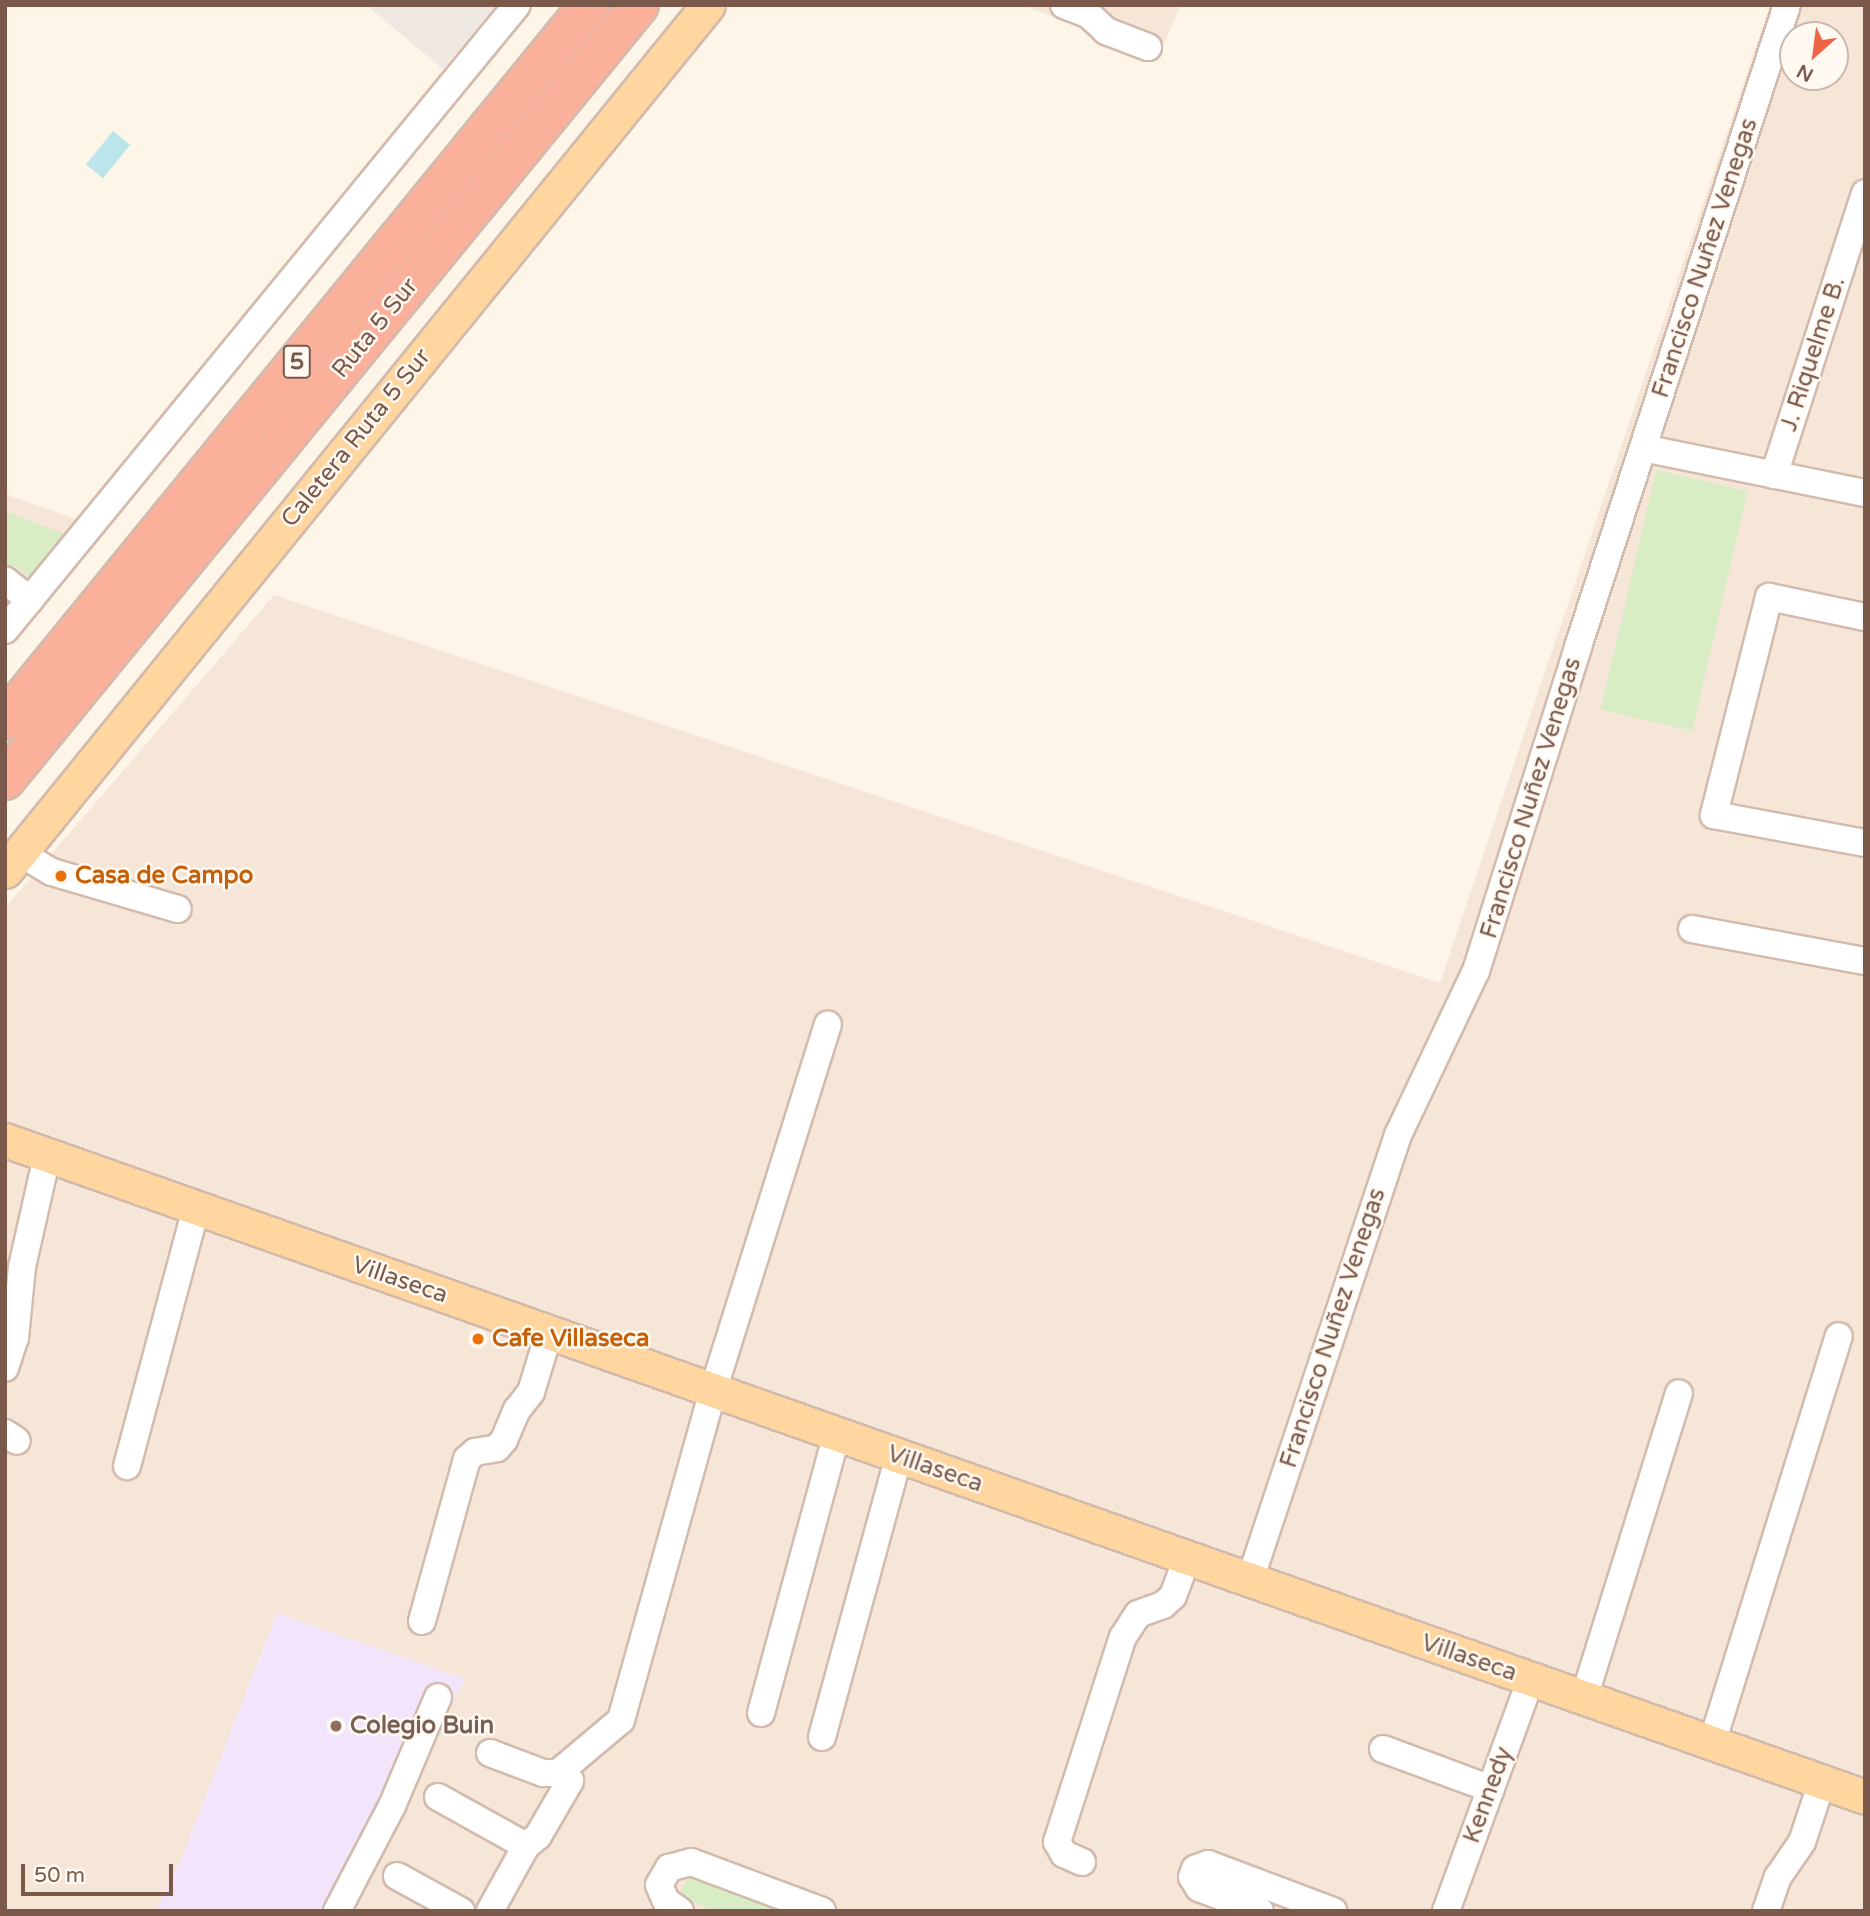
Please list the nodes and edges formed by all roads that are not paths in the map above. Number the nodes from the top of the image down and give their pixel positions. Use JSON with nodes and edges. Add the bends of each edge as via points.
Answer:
{"nodes":[{"id":1,"x":517,"y":5,"type":"edge"},
{"id":2,"x":589,"y":5,"type":"edge"},
{"id":3,"x":639,"y":5,"type":"edge"},
{"id":4,"x":708,"y":5,"type":"edge"},
{"id":5,"x":1787,"y":5,"type":"edge"},
{"id":6,"x":1081,"y":8,"type":"edge"},
{"id":7,"x":1149,"y":47,"type":"dead end"},
{"id":8,"x":1865,"y":193,"type":"edge"},
{"id":9,"x":1643,"y":448,"type":"junction"},
{"id":10,"x":1774,"y":475,"type":"junction"},
{"id":11,"x":1865,"y":493,"type":"edge"},
{"id":12,"x":5,"y":580,"type":"edge"},
{"id":13,"x":30,"y":600,"type":"junction"},
{"id":14,"x":1865,"y":617,"type":"edge"},
{"id":15,"x":5,"y":630,"type":"edge"},
{"id":16,"x":5,"y":720,"type":"edge"},
{"id":17,"x":5,"y":780,"type":"edge"},
{"id":18,"x":1865,"y":843,"type":"edge"},
{"id":19,"x":13,"y":862,"type":"edge"},
{"id":20,"x":178,"y":909,"type":"dead end"},
{"id":21,"x":1692,"y":929,"type":"dead end"},
{"id":22,"x":1865,"y":961,"type":"edge"},
{"id":23,"x":828,"y":1025,"type":"dead end"},
{"id":24,"x":5,"y":1140,"type":"edge"},
{"id":25,"x":47,"y":1156,"type":"junction"},
{"id":26,"x":190,"y":1206,"type":"junction"},
{"id":27,"x":549,"y":1333,"type":"junction"},
{"id":28,"x":1839,"y":1336,"type":"dead end"},
{"id":29,"x":5,"y":1368,"type":"edge"},
{"id":30,"x":713,"y":1391,"type":"junction"},
{"id":31,"x":1679,"y":1393,"type":"dead end"},
{"id":32,"x":837,"y":1434,"type":"junction"},
{"id":33,"x":899,"y":1456,"type":"junction"},
{"id":34,"x":122,"y":1462,"type":"dead end"},
{"id":35,"x":1187,"y":1558,"type":"junction"},
{"id":36,"x":1250,"y":1580,"type":"junction"},
{"id":37,"x":422,"y":1620,"type":"dead end"},
{"id":38,"x":1531,"y":1679,"type":"junction"},
{"id":39,"x":439,"y":1697,"type":"dead end"},
{"id":40,"x":1584,"y":1698,"type":"junction"},
{"id":41,"x":761,"y":1713,"type":"dead end"},
{"id":42,"x":822,"y":1737,"type":"dead end"},
{"id":43,"x":1712,"y":1743,"type":"junction"},
{"id":44,"x":1383,"y":1749,"type":"dead end"},
{"id":45,"x":490,"y":1753,"type":"dead end"},
{"id":46,"x":570,"y":1781,"type":"dead end"},
{"id":47,"x":1822,"y":1782,"type":"junction"},
{"id":48,"x":1491,"y":1789,"type":"junction"},
{"id":49,"x":439,"y":1797,"type":"dead end"},
{"id":50,"x":1865,"y":1797,"type":"edge"},
{"id":51,"x":526,"y":1846,"type":"junction"},
{"id":52,"x":1082,"y":1862,"type":"dead end"},
{"id":53,"x":397,"y":1876,"type":"dead end"},
{"id":54,"x":1282,"y":1902,"type":"edge"},
{"id":55,"x":671,"y":1904,"type":"edge"},
{"id":56,"x":337,"y":1911,"type":"edge"},
{"id":57,"x":461,"y":1911,"type":"edge"},
{"id":58,"x":490,"y":1911,"type":"edge"},
{"id":59,"x":822,"y":1911,"type":"edge"},
{"id":60,"x":1260,"y":1911,"type":"edge"},
{"id":61,"x":1333,"y":1911,"type":"edge"},
{"id":62,"x":1446,"y":1911,"type":"edge"},
{"id":63,"x":1766,"y":1911,"type":"edge"}],
"edges":[{"from":1,"to":13,"type":"street"},
{"from":2,"to":16,"type":"highway","name":"Ruta 5 Sur","number":"5"},
{"from":3,"to":17,"type":"highway","name":"Ruta 5 Sur","number":"5"},
{"from":4,"to":19,"type":"main road","name":"Caletera Ruta 5 Sur"},
{"from":5,"to":9,"type":"street","name":"Francisco Nuñez Venegas"},
{"from":6,"to":7,"type":"street","via":[[1106,31]]},
{"from":8,"to":10,"type":"street","name":"J. Riquelme B."},
{"from":9,"to":10,"type":"street"},
{"from":9,"to":36,"type":"street","name":"Francisco Nuñez Venegas","via":[[1476,971],[1398,1135]]},
{"from":10,"to":11,"type":"street"},
{"from":12,"to":13,"type":"street"},
{"from":13,"to":15,"type":"street"},
{"from":14,"to":18,"type":"street","via":[[1769,597],[1714,815]]},
{"from":19,"to":20,"type":"street"},
{"from":21,"to":22,"type":"street"},
{"from":23,"to":30,"type":"street"},
{"from":24,"to":25,"type":"main road","name":"Villaseca"},
{"from":25,"to":26,"type":"main road","name":"Villaseca"},
{"from":25,"to":29,"type":"street","via":[[22,1267],[15,1338]]},
{"from":26,"to":27,"type":"main road","name":"Villaseca"},
{"from":26,"to":34,"type":"street"},
{"from":27,"to":30,"type":"main road","name":"Villaseca"},
{"from":27,"to":37,"type":"street","via":[[531,1392],[504,1440],[497,1448],[475,1452],[467,1459]]},
{"from":28,"to":43,"type":"street"},
{"from":30,"to":32,"type":"main road","name":"Villaseca"},
{"from":30,"to":45,"type":"street","via":[[621,1720],[558,1773],[543,1773]]},
{"from":31,"to":40,"type":"street"},
{"from":32,"to":33,"type":"main road","name":"Villaseca"},
{"from":32,"to":41,"type":"street"},
{"from":33,"to":35,"type":"main road","name":"Villaseca"},
{"from":33,"to":42,"type":"street"},
{"from":35,"to":36,"type":"main road","name":"Villaseca"},
{"from":35,"to":52,"type":"street","via":[[1173,1597],[1138,1614],[1123,1637],[1057,1842],[1063,1854]]},
{"from":36,"to":38,"type":"main road","name":"Villaseca"},
{"from":38,"to":40,"type":"main road","name":"Villaseca"},
{"from":38,"to":48,"type":"street","name":"Kennedy"},
{"from":39,"to":56,"type":"street","via":[[392,1806]]},
{"from":40,"to":43,"type":"main road","name":"Villaseca"},
{"from":43,"to":47,"type":"main road","name":"Villaseca"},
{"from":44,"to":48,"type":"street"},
{"from":46,"to":51,"type":"street","via":[[538,1836]]},
{"from":47,"to":50,"type":"main road","name":"Villaseca"},
{"from":47,"to":63,"type":"street","via":[[1802,1842],[1777,1877]]},
{"from":48,"to":62,"type":"street","name":"Kennedy"},
{"from":49,"to":51,"type":"street"},
{"from":51,"to":58,"type":"street"},
{"from":53,"to":57,"type":"street"},
{"from":54,"to":60,"type":"street","via":[[1208,1864],[1195,1869],[1192,1877],[1199,1888]]},
{"from":54,"to":61,"type":"street"},
{"from":55,"to":59,"type":"street","via":[[659,1885],[664,1872],[675,1864],[691,1862]]}]}
